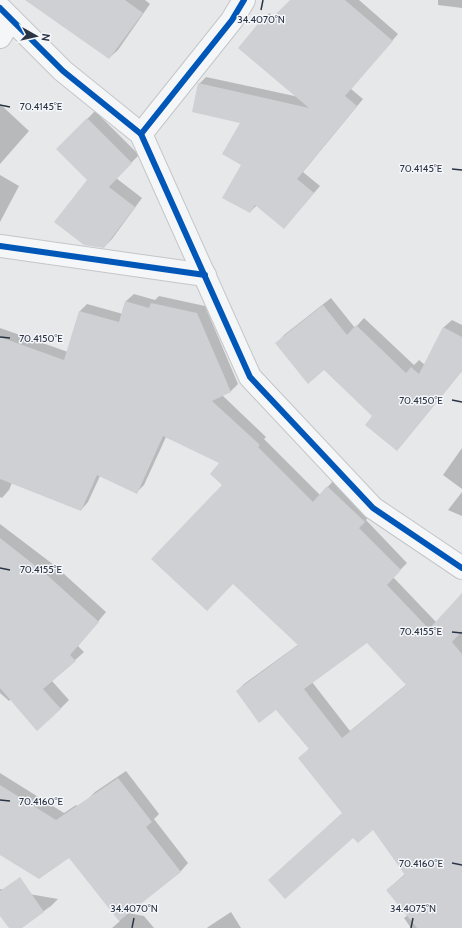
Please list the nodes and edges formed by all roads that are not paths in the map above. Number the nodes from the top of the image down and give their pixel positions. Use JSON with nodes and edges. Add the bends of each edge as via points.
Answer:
{"nodes":[{"id":1,"x":244,"y":0,"type":"edge"},
{"id":2,"x":4,"y":22,"type":"edge"},
{"id":3,"x":142,"y":134,"type":"junction"},
{"id":4,"x":0,"y":246,"type":"edge"},
{"id":5,"x":205,"y":275,"type":"junction"},
{"id":6,"x":462,"y":568,"type":"edge"}],
"edges":[{"from":1,"to":3,"type":"street","via":[[232,20]]},
{"from":2,"to":3,"type":"street"},
{"from":3,"to":5,"type":"street"},
{"from":4,"to":5,"type":"street"},
{"from":5,"to":6,"type":"street","via":[[250,377],[373,508]]}]}
